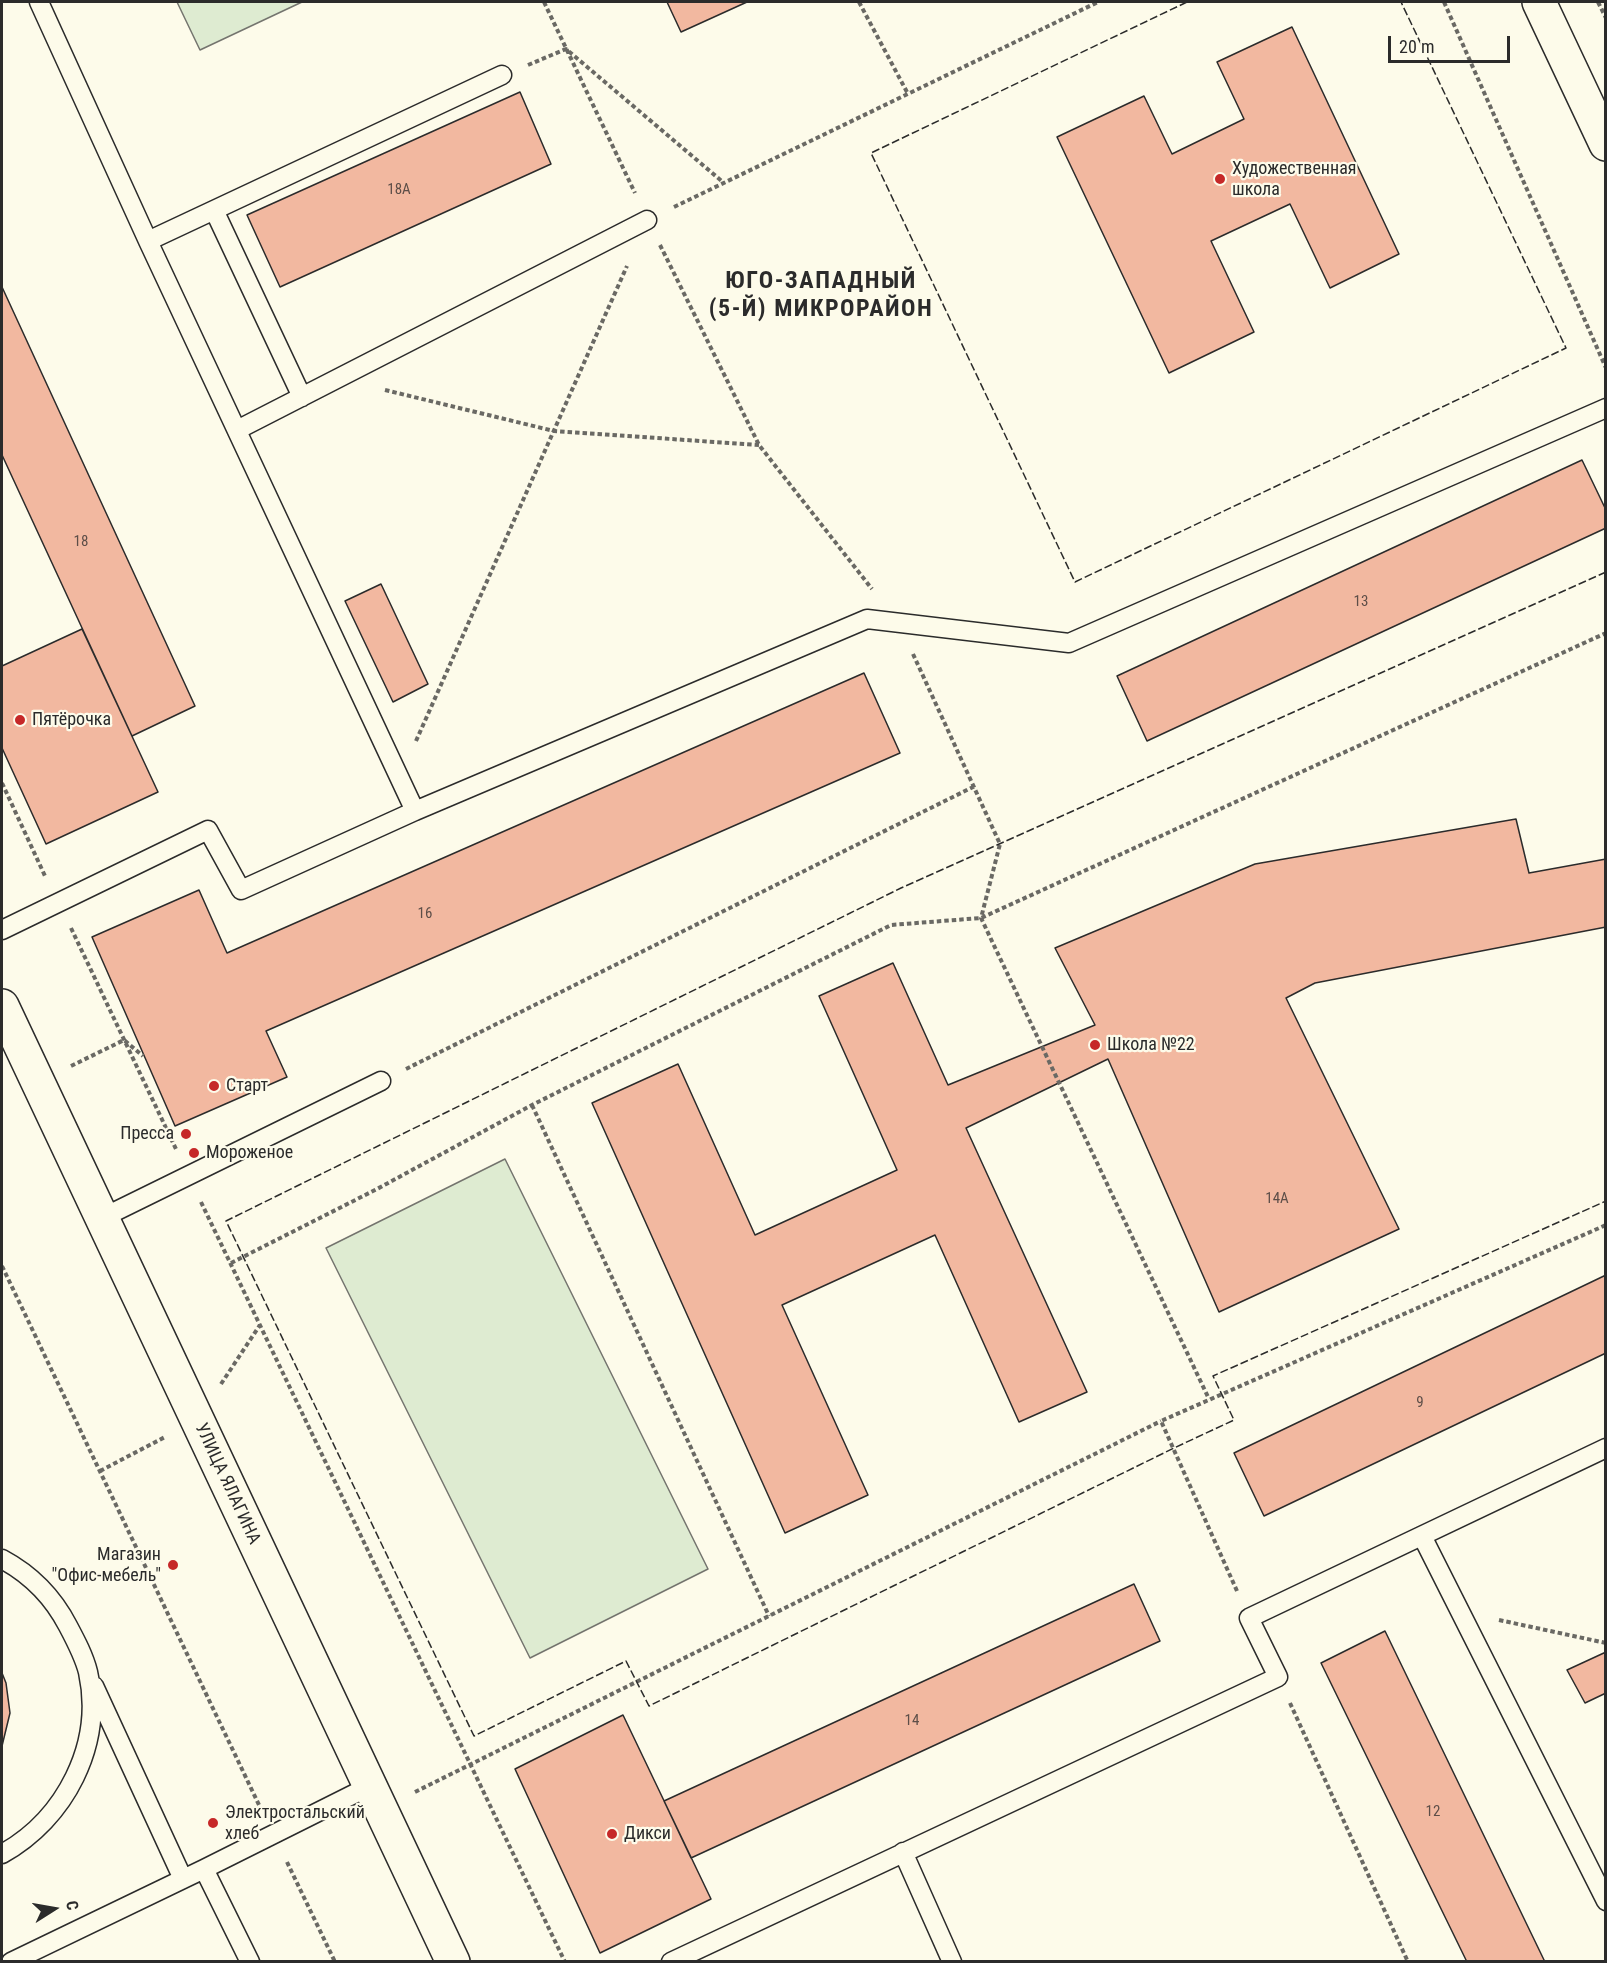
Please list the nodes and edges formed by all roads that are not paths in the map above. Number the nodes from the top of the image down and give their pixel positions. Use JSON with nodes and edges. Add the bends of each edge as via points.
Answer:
{"nodes":[{"id":1,"x":39,"y":2,"type":"edge"},
{"id":2,"x":1539,"y":2,"type":"edge"},
{"id":3,"x":502,"y":75,"type":"road end"},
{"id":4,"x":1604,"y":134,"type":"edge"},
{"id":5,"x":214,"y":210,"type":"junction"},
{"id":6,"x":647,"y":220,"type":"road end"},
{"id":7,"x":148,"y":241,"type":"junction"},
{"id":8,"x":302,"y":397,"type":"junction"},
{"id":9,"x":1605,"y":408,"type":"edge"},
{"id":10,"x":237,"y":430,"type":"junction"},
{"id":11,"x":415,"y":811,"type":"junction"},
{"id":12,"x":2,"y":930,"type":"edge"},
{"id":13,"x":2,"y":1006,"type":"edge"},
{"id":14,"x":381,"y":1081,"type":"road end"},
{"id":15,"x":102,"y":1218,"type":"junction"},
{"id":16,"x":1605,"y":1448,"type":"edge"},
{"id":17,"x":1422,"y":1536,"type":"junction"},
{"id":18,"x":2,"y":1558,"type":"edge"},
{"id":19,"x":88,"y":1673,"type":"junction"},
{"id":20,"x":375,"y":1798,"type":"junction"},
{"id":21,"x":903,"y":1852,"type":"junction"},
{"id":22,"x":2,"y":1854,"type":"edge"},
{"id":23,"x":204,"y":1869,"type":"junction"},
{"id":24,"x":183,"y":1879,"type":"junction"},
{"id":25,"x":1605,"y":1901,"type":"edge"},
{"id":26,"x":11,"y":1962,"type":"edge"},
{"id":27,"x":250,"y":1962,"type":"edge"},
{"id":28,"x":453,"y":1962,"type":"edge"},
{"id":29,"x":671,"y":1962,"type":"edge"},
{"id":30,"x":952,"y":1962,"type":"edge"}],
"edges":[{"from":1,"to":7,"type":"lane"},
{"from":2,"to":4,"type":"street"},
{"from":3,"to":5,"type":"lane"},
{"from":5,"to":7,"type":"lane"},
{"from":5,"to":8,"type":"lane"},
{"from":6,"to":8,"type":"lane"},
{"from":7,"to":10,"type":"lane"},
{"from":8,"to":10,"type":"lane"},
{"from":9,"to":11,"type":"lane","via":[[1069,643],[867,619]]},
{"from":10,"to":11,"type":"lane"},
{"from":11,"to":12,"type":"lane","via":[[241,890],[208,830]]},
{"from":13,"to":15,"type":"street","name":"УЛИЦА ЯЛАГИНА"},
{"from":14,"to":15,"type":"lane"},
{"from":15,"to":20,"type":"street","name":"УЛИЦА ЯЛАГИНА"},
{"from":16,"to":17,"type":"lane"},
{"from":17,"to":21,"type":"lane","via":[[1249,1618],[1278,1677]]},
{"from":17,"to":25,"type":"lane"},
{"from":18,"to":19,"type":"lane","via":[[37,1584],[59,1608]]},
{"from":19,"to":22,"type":"lane","via":[[91,1704],[87,1741],[72,1784],[50,1817],[22,1843]]},
{"from":19,"to":24,"type":"lane"},
{"from":20,"to":23,"type":"lane","via":[[273,1834]]},
{"from":20,"to":28,"type":"street","name":"УЛИЦА ЯЛАГИНА"},
{"from":21,"to":29,"type":"lane"},
{"from":21,"to":30,"type":"lane"},
{"from":23,"to":24,"type":"lane"},
{"from":23,"to":27,"type":"lane"},
{"from":24,"to":26,"type":"lane"}]}
